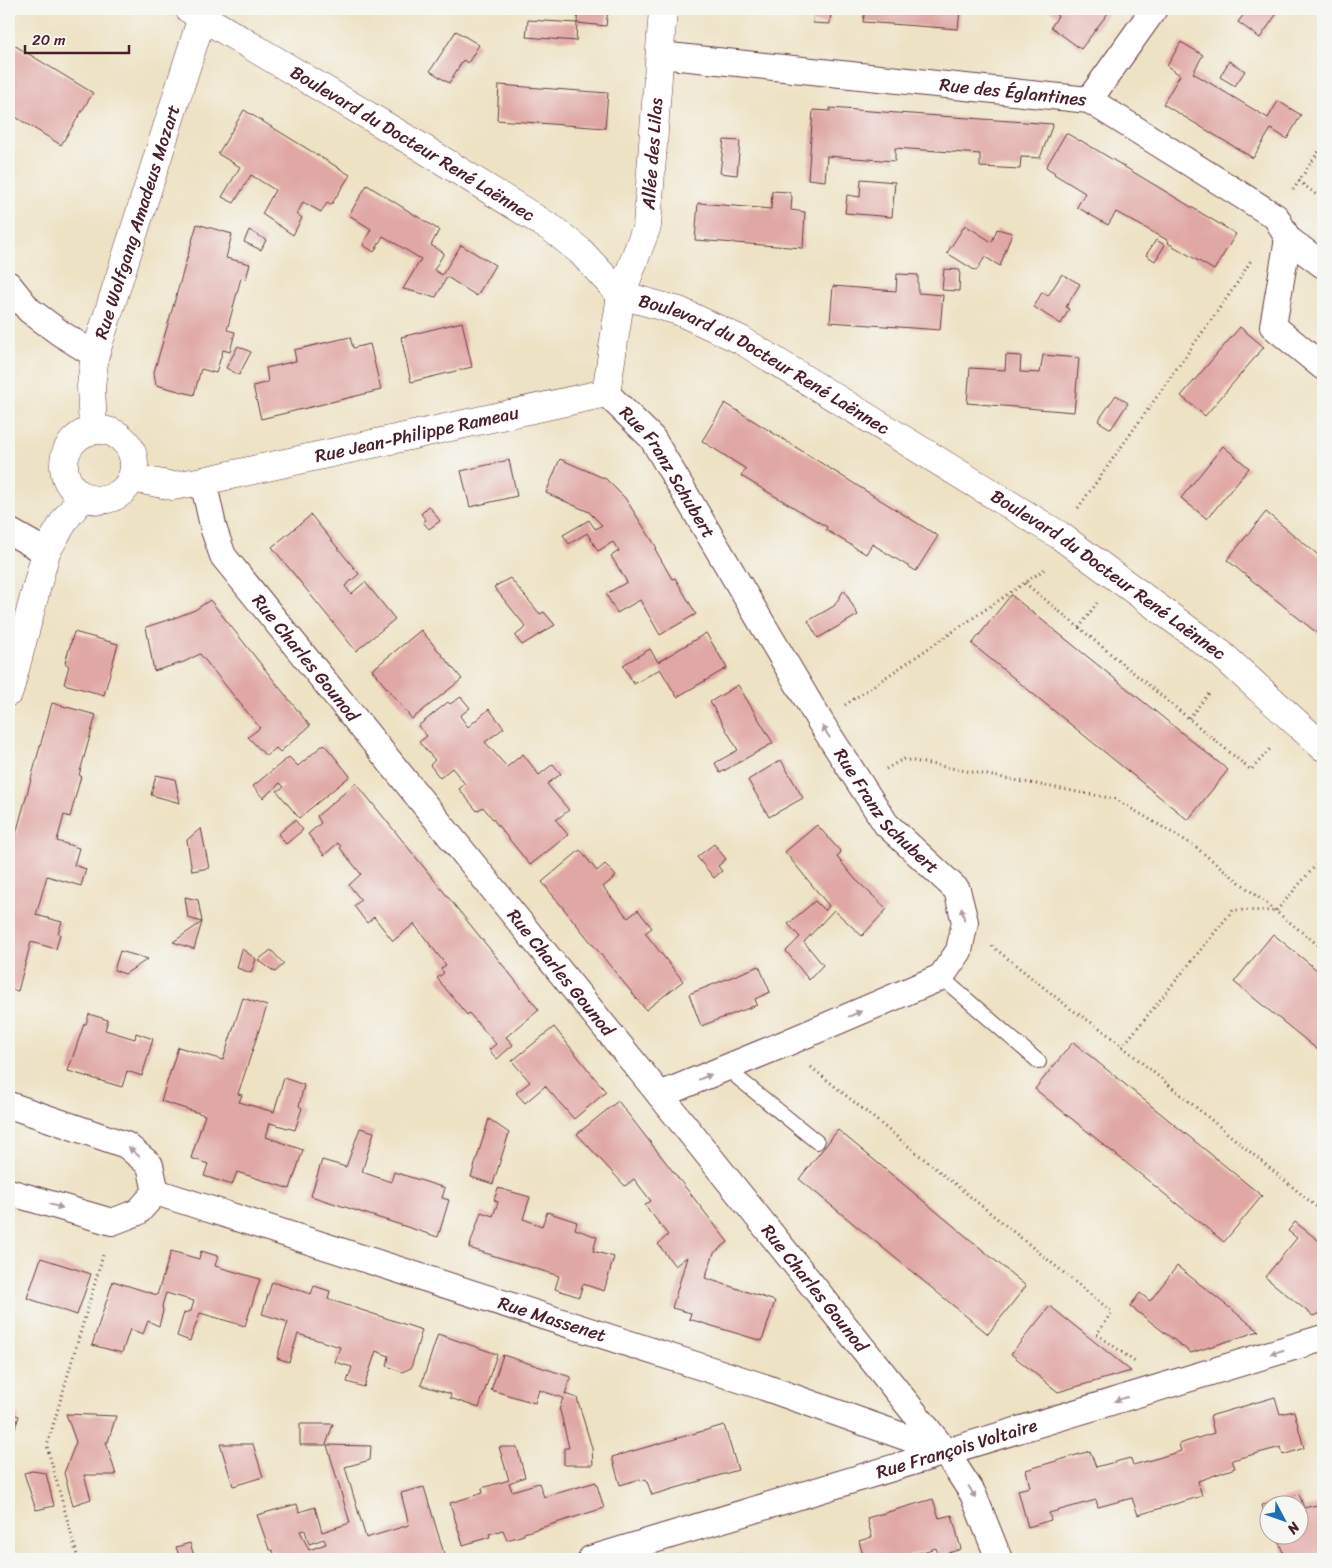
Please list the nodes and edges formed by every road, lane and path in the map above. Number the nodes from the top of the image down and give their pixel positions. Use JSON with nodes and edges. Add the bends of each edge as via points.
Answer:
{"nodes":[{"id":1,"x":664,"y":9,"type":"edge"},
{"id":2,"x":1154,"y":9,"type":"edge"},
{"id":3,"x":196,"y":13,"type":"edge"},
{"id":4,"x":660,"y":55,"type":"junction"},
{"id":5,"x":1089,"y":100,"type":"junction"},
{"id":6,"x":1323,"y":145,"type":"edge"},
{"id":7,"x":1299,"y":181,"type":"junction"},
{"id":8,"x":1290,"y":194,"type":"dead end"},
{"id":9,"x":1323,"y":200,"type":"edge"},
{"id":10,"x":1288,"y":239,"type":"junction"},
{"id":11,"x":1251,"y":259,"type":"dead end"},
{"id":12,"x":1323,"y":265,"type":"edge"},
{"id":13,"x":9,"y":285,"type":"edge"},
{"id":14,"x":621,"y":295,"type":"junction"},
{"id":15,"x":94,"y":355,"type":"junction"},
{"id":16,"x":1323,"y":367,"type":"edge"},
{"id":17,"x":606,"y":393,"type":"junction"},
{"id":18,"x":92,"y":430,"type":"junction"},
{"id":19,"x":132,"y":478,"type":"junction"},
{"id":20,"x":203,"y":481,"type":"junction"},
{"id":21,"x":84,"y":497,"type":"junction"},
{"id":22,"x":1078,"y":508,"type":"dead end"},
{"id":23,"x":9,"y":532,"type":"edge"},
{"id":24,"x":46,"y":552,"type":"junction"},
{"id":25,"x":1045,"y":569,"type":"dead end"},
{"id":26,"x":1025,"y":583,"type":"junction"},
{"id":27,"x":1097,"y":604,"type":"dead end"},
{"id":28,"x":1079,"y":628,"type":"junction"},
{"id":29,"x":1211,"y":691,"type":"dead end"},
{"id":30,"x":9,"y":692,"type":"edge"},
{"id":31,"x":840,"y":708,"type":"dead end"},
{"id":32,"x":1188,"y":718,"type":"junction"},
{"id":33,"x":1323,"y":747,"type":"edge"},
{"id":34,"x":1271,"y":748,"type":"dead end"},
{"id":35,"x":879,"y":774,"type":"dead end"},
{"id":36,"x":1323,"y":857,"type":"edge"},
{"id":37,"x":1276,"y":911,"type":"junction"},
{"id":38,"x":990,"y":945,"type":"dead end"},
{"id":39,"x":1323,"y":949,"type":"edge"},
{"id":40,"x":941,"y":977,"type":"junction"},
{"id":41,"x":1122,"y":1047,"type":"junction"},
{"id":42,"x":1039,"y":1062,"type":"dead end"},
{"id":43,"x":807,"y":1063,"type":"dead end"},
{"id":44,"x":732,"y":1066,"type":"junction"},
{"id":45,"x":660,"y":1095,"type":"junction"},
{"id":46,"x":9,"y":1105,"type":"edge"},
{"id":47,"x":817,"y":1142,"type":"dead end"},
{"id":48,"x":9,"y":1192,"type":"edge"},
{"id":49,"x":156,"y":1192,"type":"junction"},
{"id":50,"x":1323,"y":1212,"type":"edge"},
{"id":51,"x":104,"y":1248,"type":"dead end"},
{"id":52,"x":1323,"y":1339,"type":"edge"},
{"id":53,"x":1135,"y":1362,"type":"dead end"},
{"id":54,"x":945,"y":1451,"type":"junction"},
{"id":55,"x":617,"y":1556,"type":"edge"},
{"id":56,"x":78,"y":1559,"type":"edge"},
{"id":57,"x":591,"y":1559,"type":"edge"},
{"id":58,"x":999,"y":1559,"type":"edge"}],
"edges":[{"from":1,"to":4,"type":"street","name":"Allée des Lilas"},
{"from":2,"to":5,"type":"street"},
{"from":3,"to":14,"type":"street","name":"Boulevard du Docteur René Laënnec","via":[[554,230],[580,251]]},
{"from":3,"to":15,"type":"street","name":"Rue Wolfgang Amadeus Mozart"},
{"from":4,"to":5,"type":"street","name":"Rue des Églantines"},
{"from":4,"to":14,"type":"street","name":"Allée des Lilas","via":[[647,226]]},
{"from":5,"to":10,"type":"street","name":"Rue des Églantines","via":[[1276,217]]},
{"from":6,"to":7,"type":"path"},
{"from":7,"to":8,"type":"path"},
{"from":7,"to":9,"type":"path"},
{"from":10,"to":12,"type":"street"},
{"from":10,"to":16,"type":"street","via":[[1273,326]]},
{"from":11,"to":22,"type":"path"},
{"from":13,"to":15,"type":"street","via":[[29,310]]},
{"from":14,"to":17,"type":"street"},
{"from":14,"to":33,"type":"street","name":"Boulevard du Docteur René Laënnec","via":[[679,311],[741,340],[1059,535],[1221,654]]},
{"from":15,"to":18,"type":"street","name":"Rue Wolfgang Amadeus Mozart"},
{"from":17,"to":20,"type":"street","name":"Rue Jean-Philippe Rameau"},
{"from":40,"to":17,"type":"street","name":"Rue Franz Schubert","one_way":true,"via":[[959,951],[965,922],[957,890],[886,824],[821,723],[652,438]]},
{"from":18,"to":19,"type":"street","via":[[114,432],[126,442],[134,456]]},
{"from":18,"to":21,"type":"street","via":[[73,440],[63,460],[67,482]]},
{"from":19,"to":20,"type":"street","name":"Rue Jean-Philippe Rameau","via":[[172,486]]},
{"from":19,"to":21,"type":"street","via":[[117,496],[100,500]]},
{"from":20,"to":45,"type":"street","name":"Rue Charles Gounod","via":[[223,556]]},
{"from":21,"to":24,"type":"street","via":[[66,518]]},
{"from":23,"to":24,"type":"street"},
{"from":24,"to":30,"type":"street"},
{"from":25,"to":26,"type":"path"},
{"from":26,"to":28,"type":"path"},
{"from":26,"to":31,"type":"path"},
{"from":27,"to":28,"type":"path"},
{"from":28,"to":32,"type":"path"},
{"from":29,"to":32,"type":"path"},
{"from":32,"to":34,"type":"path","via":[[1251,770]]},
{"from":35,"to":37,"type":"path","via":[[903,759],[1115,799],[1193,845]]},
{"from":36,"to":37,"type":"path"},
{"from":37,"to":39,"type":"path"},
{"from":37,"to":41,"type":"path","via":[[1233,910]]},
{"from":38,"to":41,"type":"path"},
{"from":40,"to":42,"type":"lane"},
{"from":44,"to":40,"type":"street","one_way":true},
{"from":41,"to":50,"type":"path"},
{"from":43,"to":53,"type":"path","via":[[1112,1312],[1097,1334]]},
{"from":45,"to":44,"type":"street","one_way":true},
{"from":44,"to":47,"type":"lane","via":[[738,1078]]},
{"from":45,"to":54,"type":"street","name":"Rue Charles Gounod"},
{"from":49,"to":46,"type":"street","one_way":true,"via":[[150,1165],[126,1145]]},
{"from":48,"to":49,"type":"street","one_way":true,"via":[[112,1222],[138,1212]]},
{"from":49,"to":54,"type":"street","name":"Rue Massenet","via":[[764,1387]]},
{"from":51,"to":56,"type":"path","via":[[48,1446]]},
{"from":52,"to":54,"type":"street","name":"Rue François Voltaire","one_way":true},
{"from":54,"to":55,"type":"street","name":"Rue François Voltaire"},
{"from":54,"to":58,"type":"street","name":"Rue Charles Gounod","one_way":true,"via":[[974,1494]]},
{"from":55,"to":57,"type":"street","name":"Rue François Voltaire"}]}
